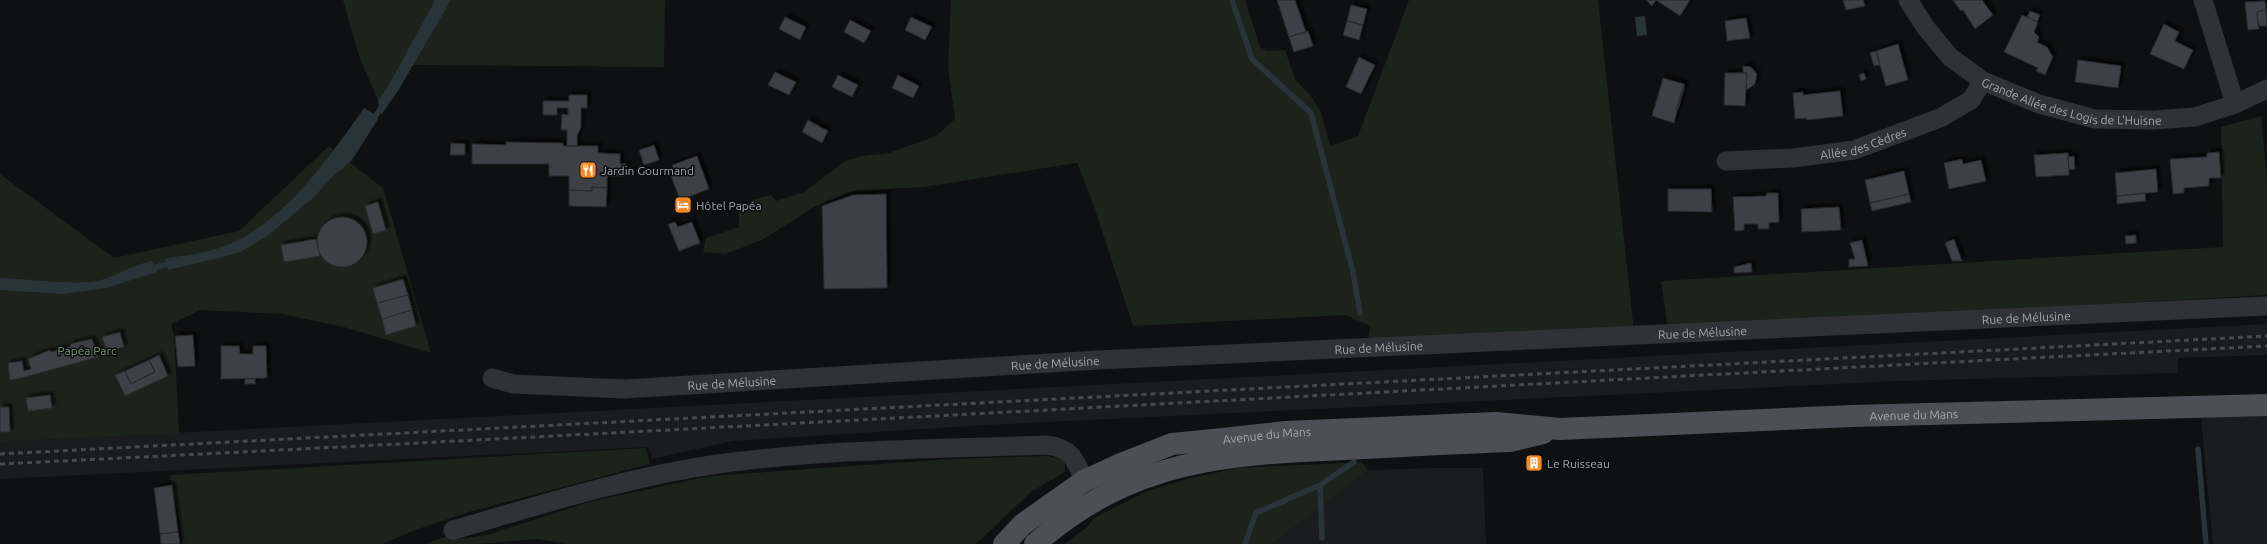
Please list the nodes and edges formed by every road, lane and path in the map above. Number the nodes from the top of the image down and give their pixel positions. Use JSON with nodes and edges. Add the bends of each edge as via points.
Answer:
{"nodes":[{"id":1,"x":1908,"y":0,"type":"edge"},
{"id":2,"x":2203,"y":0,"type":"edge"},
{"id":3,"x":1983,"y":81,"type":"junction"},
{"id":4,"x":2267,"y":89,"type":"edge"},
{"id":5,"x":2236,"y":104,"type":"junction"},
{"id":6,"x":1726,"y":160,"type":"dead end"},
{"id":7,"x":2267,"y":306,"type":"edge"},
{"id":8,"x":492,"y":378,"type":"dead end"},
{"id":9,"x":2267,"y":405,"type":"edge"},
{"id":10,"x":1560,"y":429,"type":"junction"},
{"id":11,"x":1084,"y":481,"type":"junction"},
{"id":12,"x":453,"y":530,"type":"dead end"},
{"id":13,"x":1004,"y":544,"type":"edge"},
{"id":14,"x":1035,"y":544,"type":"edge"}],
"edges":[{"from":1,"to":3,"type":"street","name":"Grande Allée des Logis de L'Huisne","via":[[1926,28],[1950,57]]},
{"from":2,"to":5,"type":"street"},
{"from":3,"to":5,"type":"street","name":"Grande Allée des Logis de L'Huisne","via":[[2039,104],[2095,119],[2154,120],[2195,117]]},
{"from":3,"to":6,"type":"street","name":"Allée des Cèdres","via":[[1970,100],[1940,118],[1854,150],[1793,158]]},
{"from":4,"to":5,"type":"street","name":"Grande Allée des Logis de L'Huisne"},
{"from":7,"to":8,"type":"street","name":"Rue de Mélusine","via":[[1098,360],[624,389],[513,384]]},
{"from":9,"to":10,"type":"main road","name":"Avenue du Mans","via":[[1852,416]]},
{"from":10,"to":11,"type":"main road","name":"Avenue du Mans","via":[[1496,423],[1286,432],[1206,440],[1172,444]]},
{"from":10,"to":14,"type":"main road","name":"Avenue du Mans","via":[[1510,441],[1280,452],[1205,460],[1164,470],[1096,500]]},
{"from":11,"to":12,"type":"street","via":[[1070,453],[1059,446],[1047,445],[768,458],[716,464],[598,489]]},
{"from":11,"to":13,"type":"main road","name":"Avenue du Mans","via":[[1023,524]]}]}
